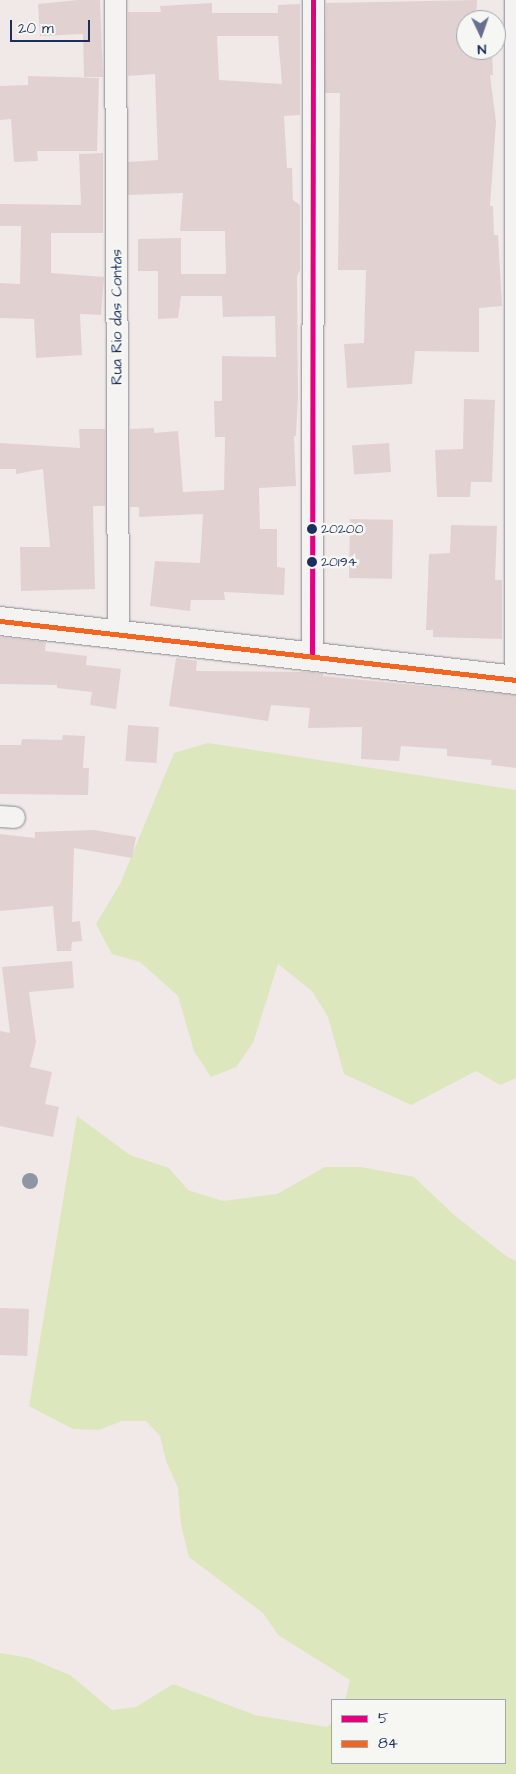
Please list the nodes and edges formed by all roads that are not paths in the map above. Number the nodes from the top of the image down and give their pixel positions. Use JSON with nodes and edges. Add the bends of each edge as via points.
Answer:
{"nodes":[{"id":1,"x":115,"y":0,"type":"edge"},
{"id":2,"x":313,"y":0,"type":"edge"},
{"id":3,"x":515,"y":0,"type":"edge"},
{"id":4,"x":0,"y":621,"type":"edge"},
{"id":5,"x":118,"y":634,"type":"junction"},
{"id":6,"x":312,"y":657,"type":"junction"},
{"id":7,"x":516,"y":680,"type":"edge"}],
"edges":[{"from":1,"to":5,"type":"street","name":"Rua Rio das Contas"},
{"from":2,"to":6,"type":"street"},
{"from":3,"to":7,"type":"street"},
{"from":4,"to":5,"type":"street"},
{"from":5,"to":6,"type":"street"},
{"from":6,"to":7,"type":"street"}]}
